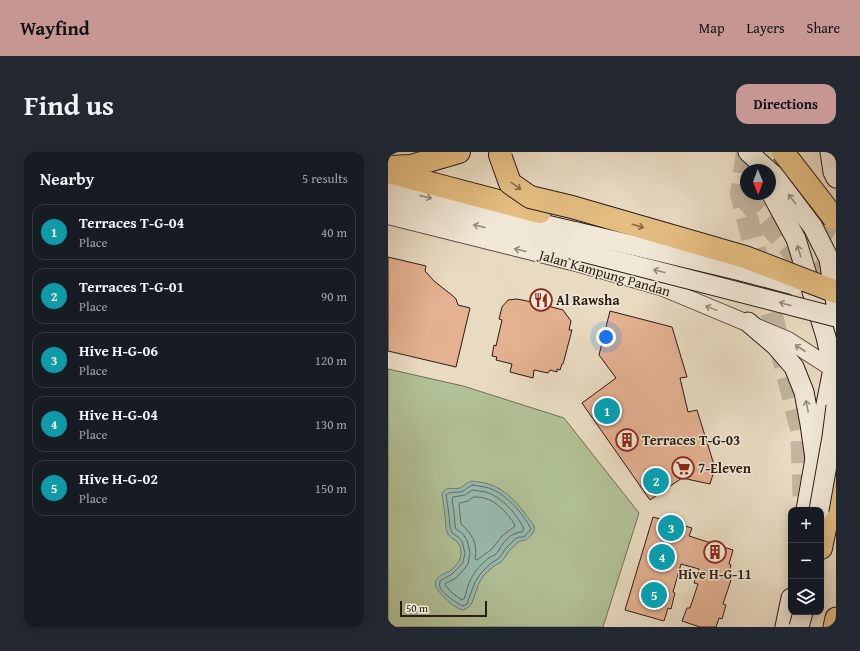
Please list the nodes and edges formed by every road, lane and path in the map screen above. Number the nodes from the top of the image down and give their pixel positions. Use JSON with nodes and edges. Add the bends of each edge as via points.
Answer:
{"nodes":[{"id":1,"x":459,"y":152,"type":"edge"},
{"id":2,"x":500,"y":152,"type":"edge"},
{"id":3,"x":741,"y":152,"type":"edge"},
{"id":4,"x":748,"y":152,"type":"edge"},
{"id":5,"x":783,"y":152,"type":"edge"},
{"id":6,"x":794,"y":152,"type":"edge"},
{"id":7,"x":830,"y":152,"type":"edge"},
{"id":8,"x":750,"y":164,"type":"edge"},
{"id":9,"x":761,"y":164,"type":"edge"},
{"id":10,"x":388,"y":167,"type":"edge"},
{"id":11,"x":388,"y":172,"type":"edge"},
{"id":12,"x":836,"y":178,"type":"edge"},
{"id":13,"x":776,"y":179,"type":"edge"},
{"id":14,"x":388,"y":189,"type":"edge"},
{"id":15,"x":775,"y":200,"type":"edge"},
{"id":16,"x":388,"y":204,"type":"edge"},
{"id":17,"x":388,"y":216,"type":"edge"},
{"id":18,"x":835,"y":222,"type":"edge"},
{"id":19,"x":574,"y":240,"type":"junction"},
{"id":20,"x":741,"y":271,"type":"junction"},
{"id":21,"x":836,"y":292,"type":"edge"},
{"id":22,"x":836,"y":296,"type":"edge"},
{"id":23,"x":836,"y":304,"type":"edge"},
{"id":24,"x":836,"y":317,"type":"edge"},
{"id":25,"x":748,"y":322,"type":"junction"},
{"id":26,"x":834,"y":371,"type":"edge"},
{"id":27,"x":836,"y":406,"type":"edge"},
{"id":28,"x":836,"y":438,"type":"edge"},
{"id":29,"x":814,"y":466,"type":"junction"},
{"id":30,"x":836,"y":475,"type":"edge"},
{"id":31,"x":807,"y":507,"type":"edge"},
{"id":32,"x":820,"y":507,"type":"edge"},
{"id":33,"x":836,"y":525,"type":"edge"},
{"id":34,"x":822,"y":543,"type":"edge"},
{"id":35,"x":824,"y":553,"type":"edge"},
{"id":36,"x":788,"y":612,"type":"edge"},
{"id":37,"x":802,"y":615,"type":"edge"},
{"id":38,"x":836,"y":618,"type":"edge"},
{"id":39,"x":785,"y":627,"type":"edge"},
{"id":40,"x":799,"y":627,"type":"edge"},
{"id":41,"x":834,"y":627,"type":"edge"}],
"edges":[{"from":1,"to":10,"type":"highway","via":[[411,166]]},
{"from":2,"to":21,"type":"highway","one_way":true,"bridge":true,"via":[[510,183],[530,197],[745,257]]},
{"from":3,"to":8,"type":"main road"},
{"from":4,"to":9,"type":"main road"},
{"from":5,"to":18,"type":"highway","bridge":true},
{"from":6,"to":18,"type":"highway","bridge":true},
{"from":7,"to":12,"type":"main road"},
{"from":11,"to":20,"type":"highway","bridge":true,"via":[[540,212]]},
{"from":23,"to":13,"type":"main road","one_way":true,"bridge":true,"via":[[829,259],[813,227]]},
{"from":14,"to":19,"type":"main road","name":"Jalan Kampung Pandan","one_way":true},
{"from":26,"to":15,"type":"main road","one_way":true,"via":[[796,239]]},
{"from":19,"to":16,"type":"main road","name":"Jalan Kampung Pandan","one_way":true},
{"from":25,"to":17,"type":"street","name":"Jalan Kampung Pandan","one_way":true,"via":[[648,283]]},
{"from":19,"to":20,"type":"main road","name":"Jalan Kampung Pandan","bridge":true},
{"from":24,"to":19,"type":"main road","name":"Jalan Kampung Pandan","one_way":true,"bridge":true},
{"from":20,"to":22,"type":"main road","name":"Jalan Kampung Pandan","bridge":true},
{"from":26,"to":25,"type":"street","name":"Jalan Kampung Pandan","one_way":true,"via":[[788,340]]},
{"from":29,"to":25,"type":"main road","one_way":true,"via":[[804,392],[794,367],[776,346]]},
{"from":26,"to":29,"type":"main road"},
{"from":27,"to":32,"type":"main road","bridge":true},
{"from":28,"to":29,"type":"main road"},
{"from":29,"to":31,"type":"main road"},
{"from":30,"to":34,"type":"highway"},
{"from":33,"to":35,"type":"highway"},
{"from":36,"to":39,"type":"main road"},
{"from":37,"to":40,"type":"main road","bridge":true},
{"from":38,"to":41,"type":"main road"}]}
